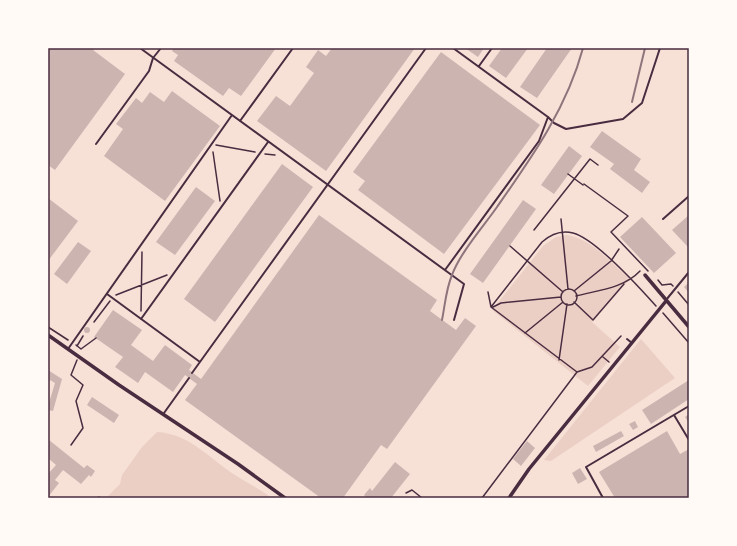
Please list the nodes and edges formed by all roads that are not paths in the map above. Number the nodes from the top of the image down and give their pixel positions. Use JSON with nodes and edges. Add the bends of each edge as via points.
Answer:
{"nodes":[{"id":1,"x":140,"y":48,"type":"edge"},
{"id":2,"x":161,"y":48,"type":"edge"},
{"id":3,"x":293,"y":48,"type":"edge"},
{"id":4,"x":426,"y":48,"type":"edge"},
{"id":5,"x":453,"y":48,"type":"edge"},
{"id":6,"x":492,"y":48,"type":"edge"},
{"id":7,"x":660,"y":48,"type":"edge"},
{"id":8,"x":153,"y":58,"type":"junction"},
{"id":9,"x":479,"y":66,"type":"junction"},
{"id":10,"x":232,"y":115,"type":"junction"},
{"id":11,"x":548,"y":116,"type":"junction"},
{"id":12,"x":240,"y":121,"type":"junction"},
{"id":13,"x":268,"y":142,"type":"junction"},
{"id":14,"x":96,"y":144,"type":"dead end"},
{"id":15,"x":328,"y":185,"type":"junction"},
{"id":16,"x":689,"y":196,"type":"edge"},
{"id":17,"x":663,"y":219,"type":"dead end"},
{"id":18,"x":445,"y":270,"type":"junction"},
{"id":19,"x":689,"y":272,"type":"edge"},
{"id":20,"x":645,"y":275,"type":"dead end"},
{"id":21,"x":107,"y":294,"type":"junction"},
{"id":22,"x":666,"y":301,"type":"junction"},
{"id":23,"x":141,"y":319,"type":"junction"},
{"id":24,"x":454,"y":320,"type":"dead end"},
{"id":25,"x":689,"y":327,"type":"edge"},
{"id":26,"x":48,"y":335,"type":"edge"},
{"id":27,"x":627,"y":339,"type":"dead end"},
{"id":28,"x":632,"y":343,"type":"junction"},
{"id":29,"x":68,"y":349,"type":"junction"},
{"id":30,"x":200,"y":362,"type":"junction"},
{"id":31,"x":192,"y":373,"type":"dead end"},
{"id":32,"x":189,"y":378,"type":"dead end"},
{"id":33,"x":689,"y":406,"type":"edge"},
{"id":34,"x":164,"y":413,"type":"junction"},
{"id":35,"x":674,"y":414,"type":"junction"},
{"id":36,"x":689,"y":440,"type":"edge"},
{"id":37,"x":285,"y":498,"type":"edge"},
{"id":38,"x":510,"y":498,"type":"edge"},
{"id":39,"x":603,"y":498,"type":"edge"}],
"edges":[{"from":1,"to":8,"type":"lane"},
{"from":2,"to":8,"type":"lane"},
{"from":3,"to":12,"type":"lane"},
{"from":4,"to":15,"type":"lane"},
{"from":5,"to":9,"type":"lane"},
{"from":6,"to":9,"type":"lane"},
{"from":7,"to":11,"type":"lane","via":[[642,103],[623,119],[566,129],[554,123]]},
{"from":8,"to":10,"type":"lane"},
{"from":8,"to":14,"type":"lane","via":[[148,71]]},
{"from":9,"to":11,"type":"lane"},
{"from":10,"to":12,"type":"lane"},
{"from":10,"to":21,"type":"lane"},
{"from":11,"to":18,"type":"lane","via":[[539,141]]},
{"from":12,"to":13,"type":"lane"},
{"from":13,"to":15,"type":"lane"},
{"from":13,"to":23,"type":"lane"},
{"from":15,"to":18,"type":"lane"},
{"from":15,"to":30,"type":"lane"},
{"from":16,"to":17,"type":"lane"},
{"from":18,"to":24,"type":"lane","via":[[464,284]]},
{"from":19,"to":22,"type":"lane"},
{"from":20,"to":22,"type":"street"},
{"from":21,"to":23,"type":"lane"},
{"from":21,"to":29,"type":"lane"},
{"from":22,"to":25,"type":"street"},
{"from":22,"to":28,"type":"street"},
{"from":23,"to":30,"type":"lane"},
{"from":26,"to":29,"type":"street"},
{"from":27,"to":28,"type":"lane"},
{"from":28,"to":38,"type":"street","via":[[529,469]]},
{"from":29,"to":34,"type":"street"},
{"from":30,"to":31,"type":"lane"},
{"from":32,"to":34,"type":"lane"},
{"from":33,"to":35,"type":"lane"},
{"from":34,"to":37,"type":"street"},
{"from":35,"to":36,"type":"lane"},
{"from":35,"to":39,"type":"lane","via":[[586,467]]}]}
